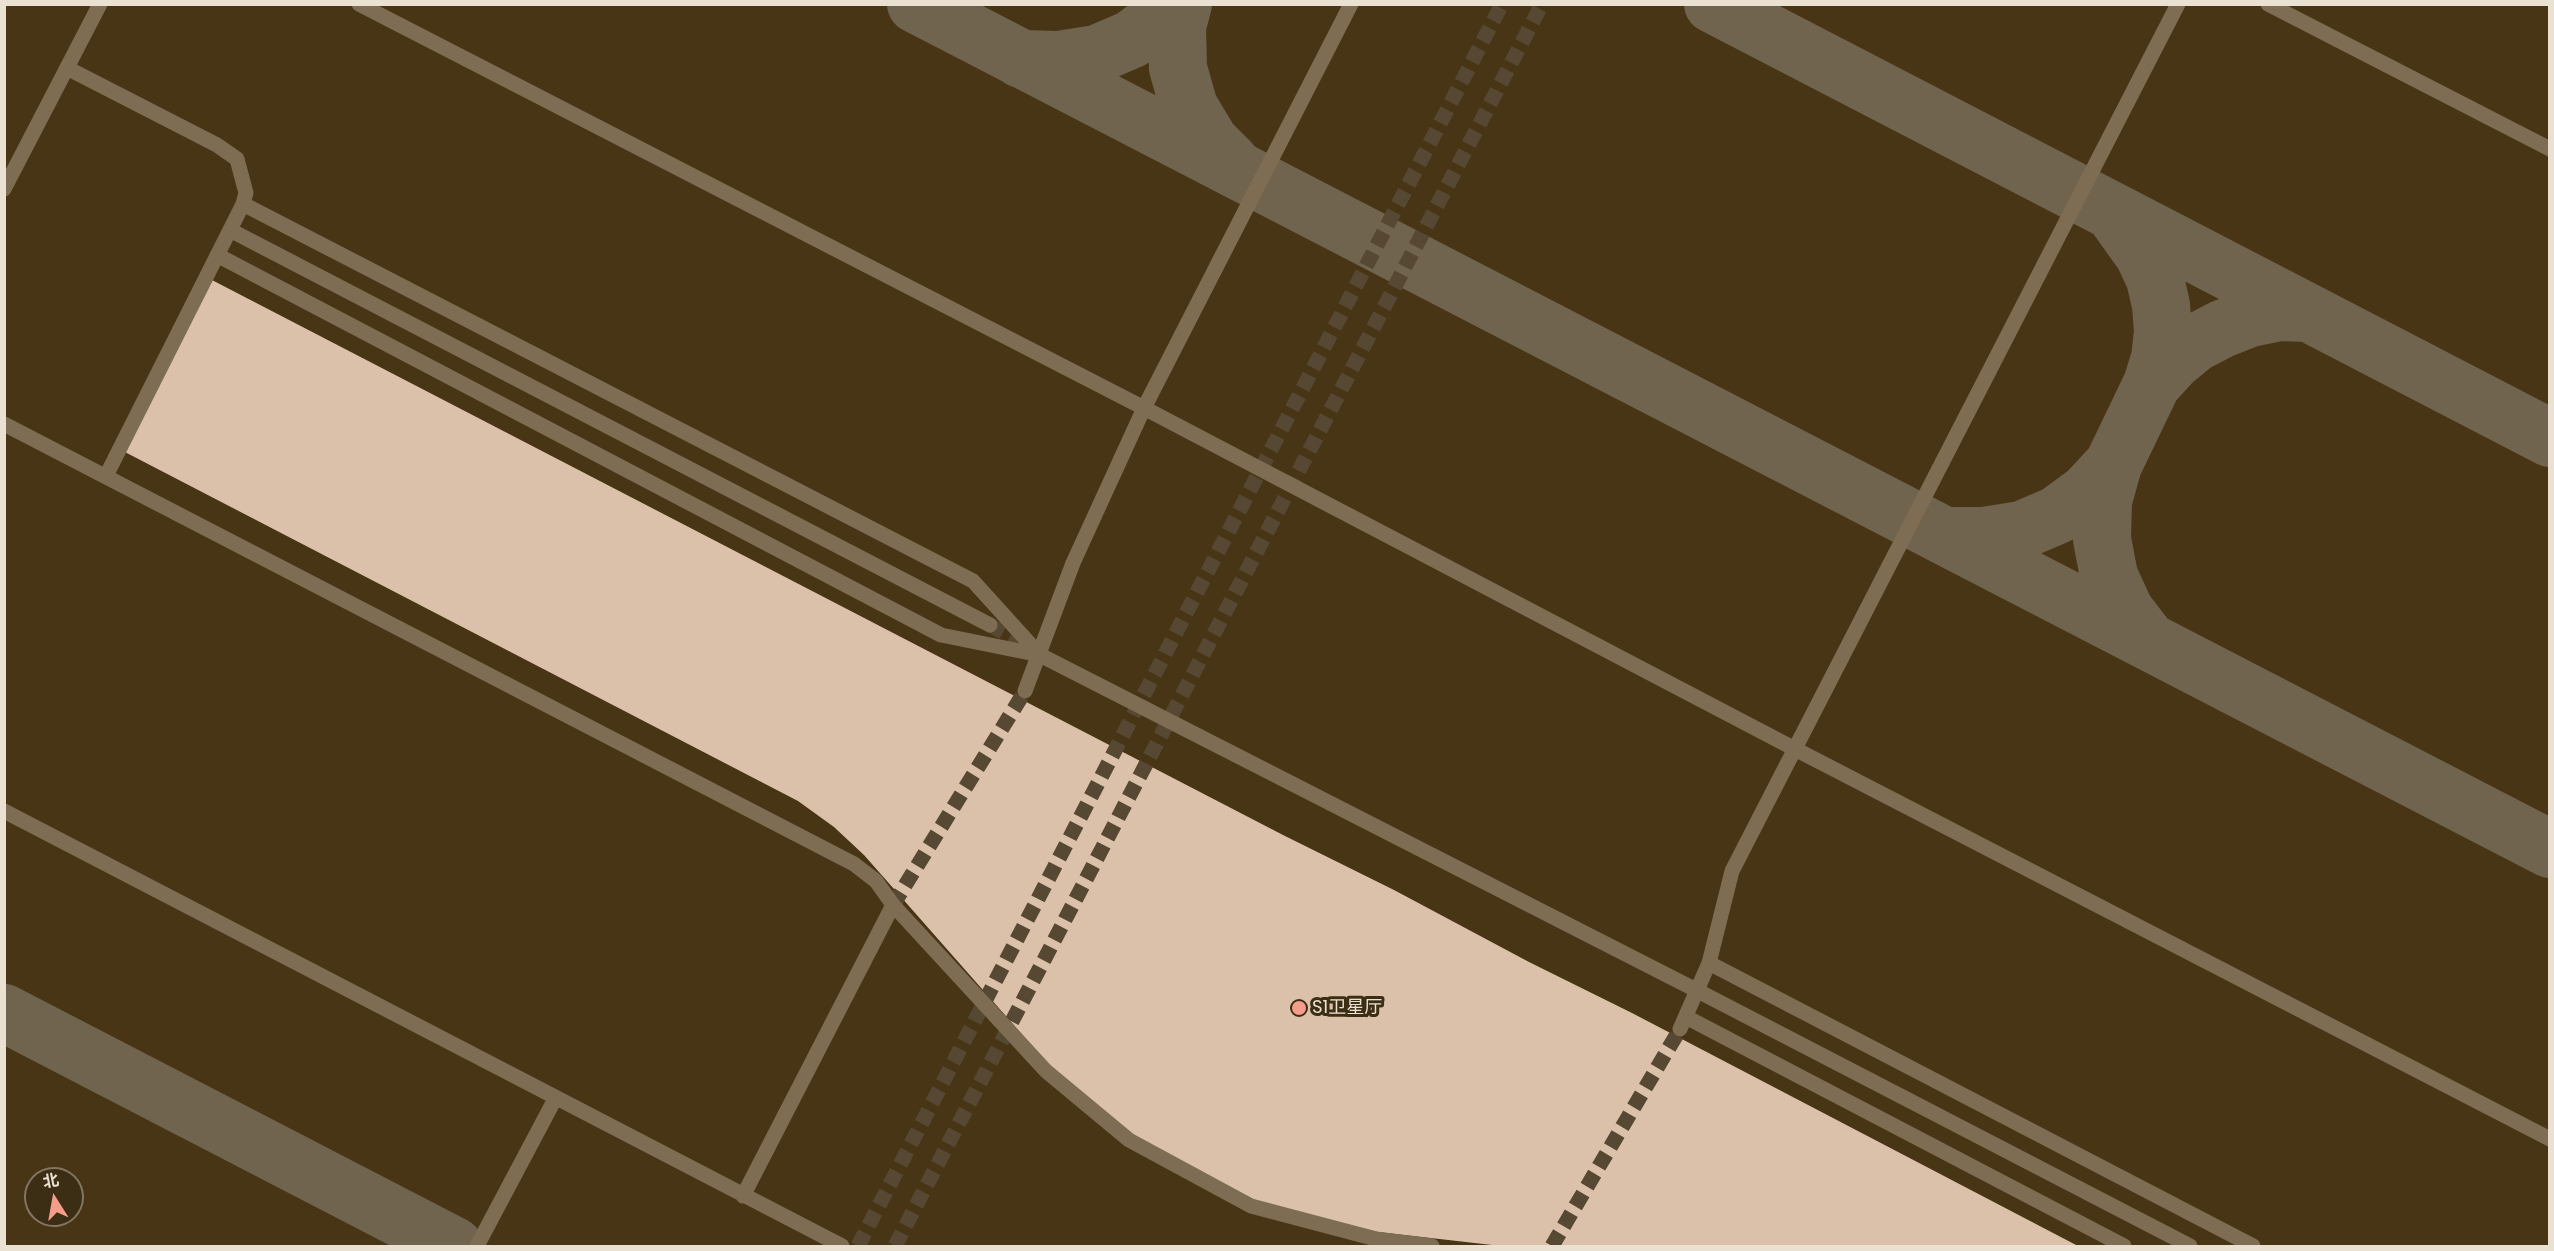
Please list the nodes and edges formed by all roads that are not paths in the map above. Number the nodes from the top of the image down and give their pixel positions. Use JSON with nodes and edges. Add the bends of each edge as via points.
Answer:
{"nodes":[{"id":1,"x":100,"y":4,"type":"edge"},
{"id":2,"x":359,"y":4,"type":"edge"},
{"id":3,"x":1351,"y":4,"type":"edge"},
{"id":4,"x":2178,"y":4,"type":"edge"},
{"id":5,"x":2268,"y":4,"type":"edge"},
{"id":6,"x":67,"y":68,"type":"junction"},
{"id":7,"x":2550,"y":149,"type":"edge"},
{"id":8,"x":4,"y":189,"type":"edge"},
{"id":9,"x":243,"y":204,"type":"junction"},
{"id":10,"x":230,"y":230,"type":"junction"},
{"id":11,"x":217,"y":255,"type":"junction"},
{"id":12,"x":1144,"y":408,"type":"junction"},
{"id":13,"x":4,"y":424,"type":"edge"},
{"id":14,"x":106,"y":476,"type":"junction"},
{"id":15,"x":990,"y":626,"type":"tunnel mouth"},
{"id":16,"x":1040,"y":655,"type":"junction"},
{"id":17,"x":1025,"y":691,"type":"tunnel mouth"},
{"id":18,"x":1793,"y":748,"type":"junction"},
{"id":19,"x":4,"y":811,"type":"edge"},
{"id":20,"x":893,"y":905,"type":"junction"},
{"id":21,"x":1709,"y":963,"type":"junction"},
{"id":22,"x":1698,"y":991,"type":"junction"},
{"id":23,"x":555,"y":1099,"type":"junction"},
{"id":24,"x":2550,"y":1139,"type":"edge"},
{"id":25,"x":743,"y":1196,"type":"junction"},
{"id":26,"x":477,"y":1246,"type":"edge"},
{"id":27,"x":842,"y":1246,"type":"edge"},
{"id":28,"x":1432,"y":1246,"type":"edge"},
{"id":29,"x":2124,"y":1246,"type":"edge"},
{"id":30,"x":2190,"y":1246,"type":"edge"},
{"id":31,"x":2253,"y":1246,"type":"edge"}],
"edges":[{"from":1,"to":6,"type":"lane"},
{"from":2,"to":12,"type":"lane"},
{"from":3,"to":12,"type":"lane"},
{"from":4,"to":18,"type":"lane"},
{"from":5,"to":7,"type":"lane"},
{"from":6,"to":8,"type":"lane"},
{"from":6,"to":9,"type":"lane","via":[[218,145],[237,159],[246,193]]},
{"from":9,"to":10,"type":"lane"},
{"from":9,"to":16,"type":"lane","via":[[973,581]]},
{"from":10,"to":11,"type":"lane"},
{"from":10,"to":15,"type":"lane"},
{"from":11,"to":14,"type":"lane"},
{"from":11,"to":16,"type":"lane","via":[[941,635]]},
{"from":12,"to":16,"type":"lane","via":[[1073,563]]},
{"from":12,"to":18,"type":"lane"},
{"from":13,"to":14,"type":"lane"},
{"from":14,"to":20,"type":"lane","via":[[854,864],[876,880]]},
{"from":16,"to":17,"type":"lane"},
{"from":16,"to":22,"type":"lane"},
{"from":18,"to":21,"type":"lane","via":[[1732,871]]},
{"from":18,"to":24,"type":"lane"},
{"from":19,"to":23,"type":"lane"},
{"from":20,"to":25,"type":"lane"},
{"from":20,"to":28,"type":"lane","via":[[1046,1071],[1129,1140],[1251,1206],[1376,1239]]},
{"from":21,"to":22,"type":"lane"},
{"from":21,"to":31,"type":"lane"},
{"from":22,"to":29,"type":"lane","via":[[1683,1023]]},
{"from":22,"to":30,"type":"lane"},
{"from":23,"to":25,"type":"lane"},
{"from":23,"to":26,"type":"lane"},
{"from":25,"to":27,"type":"lane"}]}
